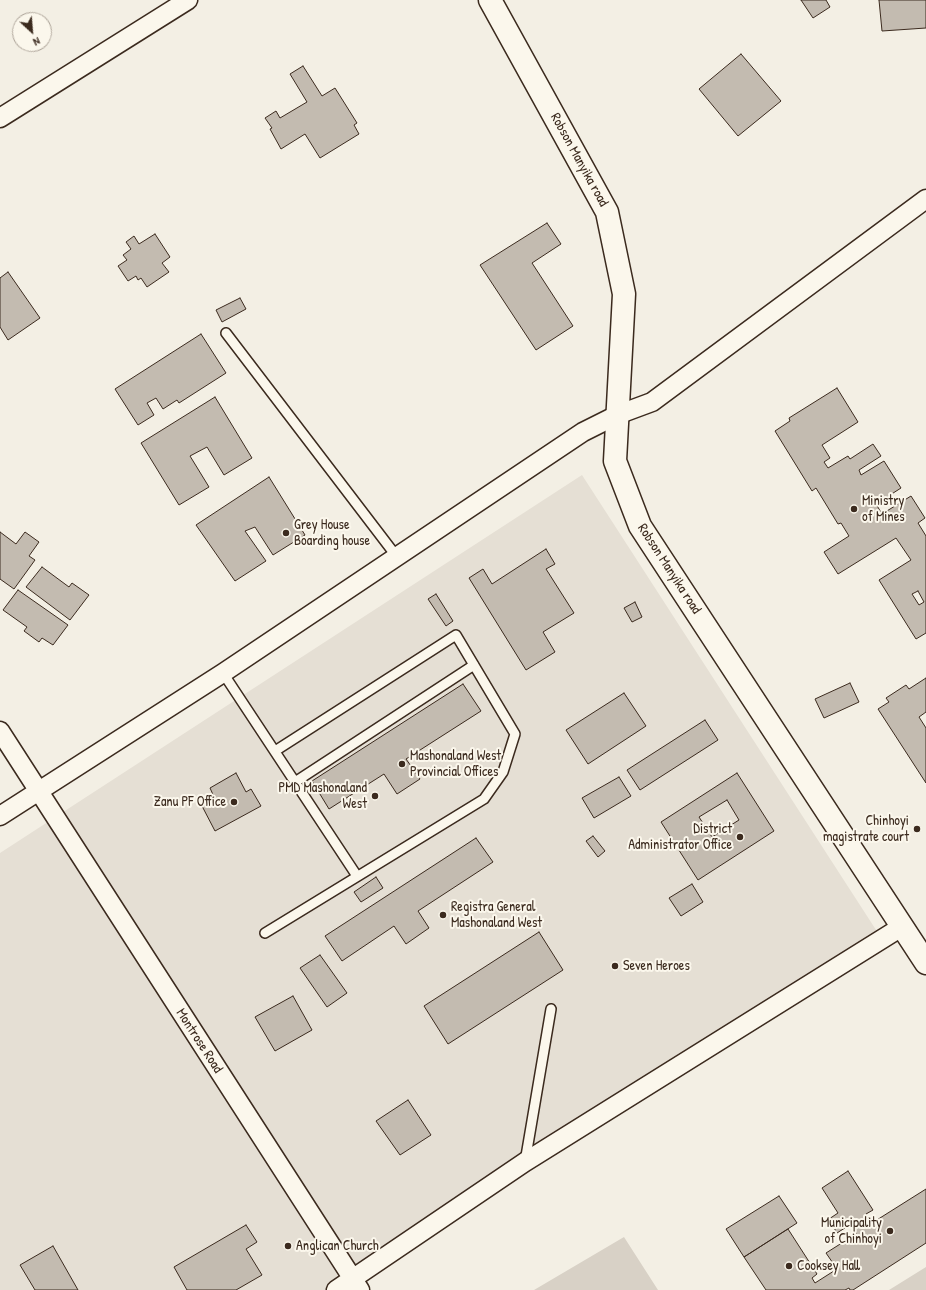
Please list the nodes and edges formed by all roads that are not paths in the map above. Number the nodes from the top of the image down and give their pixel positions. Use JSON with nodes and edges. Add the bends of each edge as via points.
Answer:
{"nodes":[{"id":1,"x":188,"y":0,"type":"edge"},
{"id":2,"x":490,"y":0,"type":"edge"},
{"id":3,"x":0,"y":118,"type":"edge"},
{"id":4,"x":926,"y":199,"type":"edge"},
{"id":5,"x":226,"y":333,"type":"dead end"},
{"id":6,"x":617,"y":415,"type":"junction"},
{"id":7,"x":398,"y":556,"type":"junction"},
{"id":8,"x":474,"y":665,"type":"junction"},
{"id":9,"x":223,"y":673,"type":"junction"},
{"id":10,"x":0,"y":731,"type":"edge"},
{"id":11,"x":275,"y":751,"type":"junction"},
{"id":12,"x":295,"y":782,"type":"junction"},
{"id":13,"x":39,"y":792,"type":"junction"},
{"id":14,"x":0,"y":816,"type":"edge"},
{"id":15,"x":357,"y":876,"type":"junction"},
{"id":16,"x":903,"y":926,"type":"junction"},
{"id":17,"x":265,"y":933,"type":"dead end"},
{"id":18,"x":924,"y":951,"type":"edge"},
{"id":19,"x":550,"y":1009,"type":"dead end"},
{"id":20,"x":525,"y":1162,"type":"junction"},
{"id":21,"x":356,"y":1285,"type":"edge"},
{"id":22,"x":336,"y":1290,"type":"edge"}],
"edges":[{"from":1,"to":3,"type":"street"},
{"from":2,"to":6,"type":"street","name":"Robson Manyika road","via":[[607,212],[624,294]]},
{"from":4,"to":6,"type":"street","via":[[652,402]]},
{"from":5,"to":7,"type":"lane"},
{"from":6,"to":7,"type":"street","via":[[583,432]]},
{"from":6,"to":16,"type":"street","name":"Robson Manyika road","via":[[615,461],[640,526]]},
{"from":7,"to":9,"type":"street"},
{"from":8,"to":11,"type":"lane","via":[[456,635]]},
{"from":8,"to":12,"type":"lane"},
{"from":8,"to":15,"type":"lane","via":[[515,734],[503,772],[484,799]]},
{"from":9,"to":11,"type":"lane"},
{"from":9,"to":13,"type":"street"},
{"from":10,"to":13,"type":"street","name":"Montrose Road"},
{"from":11,"to":12,"type":"lane"},
{"from":12,"to":15,"type":"lane"},
{"from":13,"to":14,"type":"street"},
{"from":13,"to":21,"type":"street","name":"Montrose Road"},
{"from":15,"to":17,"type":"lane"},
{"from":16,"to":18,"type":"street","name":"Robson Manyika road"},
{"from":16,"to":20,"type":"street"},
{"from":19,"to":20,"type":"lane"},
{"from":20,"to":21,"type":"street"},
{"from":21,"to":22,"type":"street"}]}
